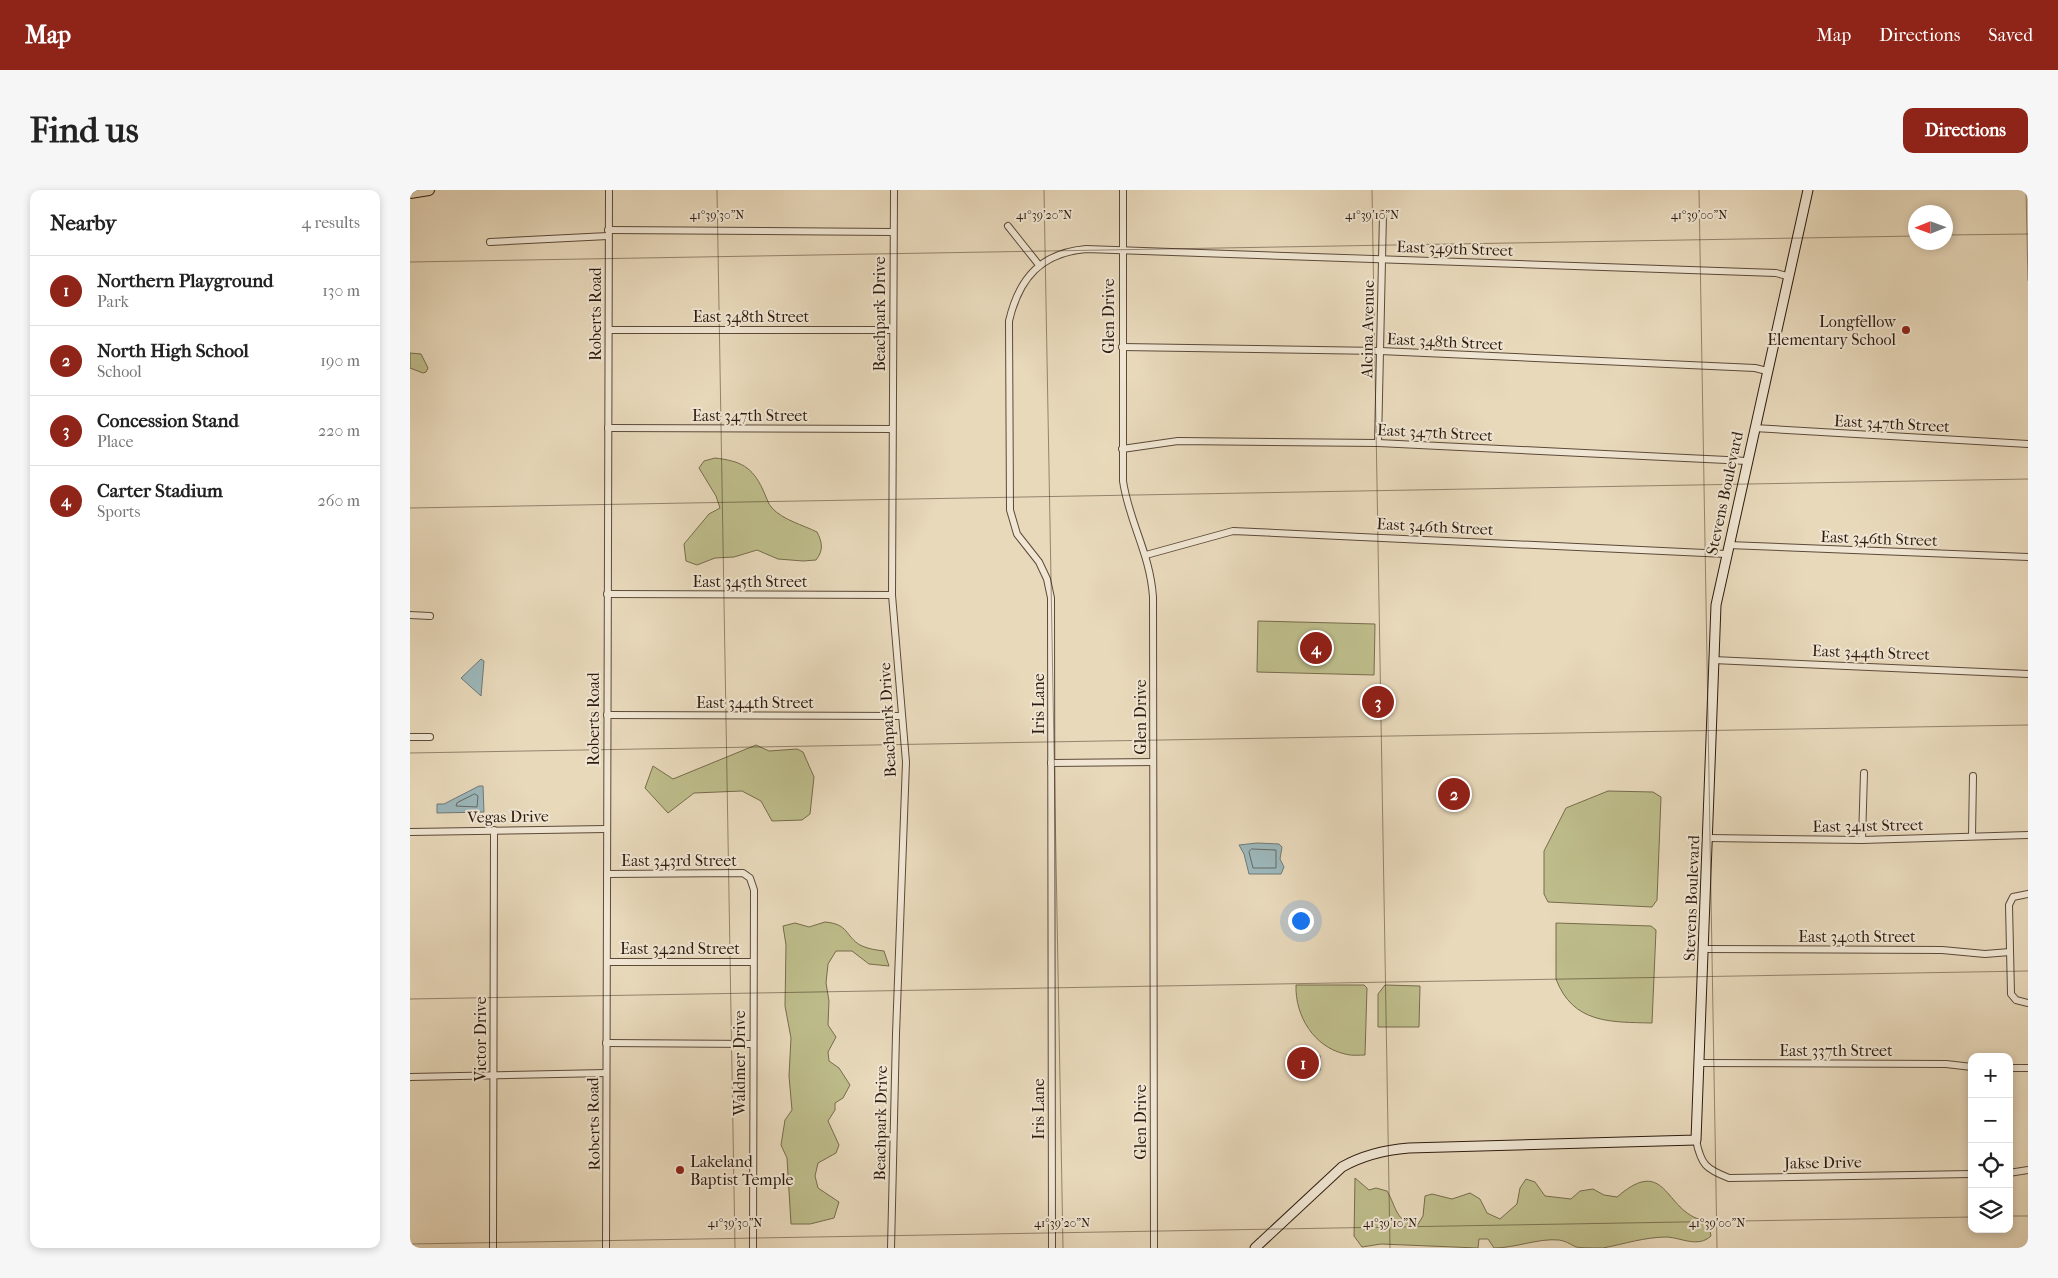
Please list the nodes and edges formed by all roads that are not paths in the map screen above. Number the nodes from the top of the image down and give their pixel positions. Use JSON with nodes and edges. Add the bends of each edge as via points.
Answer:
{"nodes":[{"id":1,"x":429,"y":190,"type":"edge"},
{"id":2,"x":608,"y":190,"type":"edge"},
{"id":3,"x":894,"y":190,"type":"edge"},
{"id":4,"x":1123,"y":190,"type":"edge"},
{"id":5,"x":1808,"y":190,"type":"edge"},
{"id":6,"x":410,"y":192,"type":"edge"},
{"id":7,"x":1383,"y":214,"type":"dead end"},
{"id":8,"x":1008,"y":226,"type":"dead end"},
{"id":9,"x":893,"y":232,"type":"junction"},
{"id":10,"x":608,"y":233,"type":"junction"},
{"id":11,"x":490,"y":242,"type":"dead end"},
{"id":12,"x":1122,"y":250,"type":"junction"},
{"id":13,"x":1382,"y":259,"type":"junction"},
{"id":14,"x":1039,"y":265,"type":"junction"},
{"id":15,"x":1788,"y":276,"type":"junction"},
{"id":16,"x":609,"y":330,"type":"junction"},
{"id":17,"x":893,"y":330,"type":"junction"},
{"id":18,"x":1122,"y":347,"type":"junction"},
{"id":19,"x":1380,"y":351,"type":"junction"},
{"id":20,"x":1766,"y":371,"type":"junction"},
{"id":21,"x":608,"y":428,"type":"junction"},
{"id":22,"x":1754,"y":428,"type":"junction"},
{"id":23,"x":892,"y":429,"type":"junction"},
{"id":24,"x":1378,"y":443,"type":"junction"},
{"id":25,"x":2028,"y":444,"type":"edge"},
{"id":26,"x":1122,"y":449,"type":"junction"},
{"id":27,"x":1746,"y":461,"type":"junction"},
{"id":28,"x":1727,"y":550,"type":"junction"},
{"id":29,"x":1146,"y":555,"type":"junction"},
{"id":30,"x":2028,"y":557,"type":"edge"},
{"id":31,"x":607,"y":594,"type":"junction"},
{"id":32,"x":892,"y":595,"type":"junction"},
{"id":33,"x":410,"y":615,"type":"edge"},
{"id":34,"x":430,"y":616,"type":"dead end"},
{"id":35,"x":1713,"y":660,"type":"junction"},
{"id":36,"x":2028,"y":674,"type":"edge"},
{"id":37,"x":607,"y":715,"type":"junction"},
{"id":38,"x":902,"y":716,"type":"junction"},
{"id":39,"x":410,"y":737,"type":"edge"},
{"id":40,"x":430,"y":737,"type":"dead end"},
{"id":41,"x":1153,"y":762,"type":"junction"},
{"id":42,"x":1051,"y":763,"type":"junction"},
{"id":43,"x":1864,"y":773,"type":"dead end"},
{"id":44,"x":1973,"y":776,"type":"dead end"},
{"id":45,"x":606,"y":829,"type":"junction"},
{"id":46,"x":494,"y":830,"type":"junction"},
{"id":47,"x":410,"y":832,"type":"edge"},
{"id":48,"x":2028,"y":835,"type":"edge"},
{"id":49,"x":1972,"y":836,"type":"junction"},
{"id":50,"x":1708,"y":838,"type":"junction"},
{"id":51,"x":1862,"y":840,"type":"junction"},
{"id":52,"x":607,"y":874,"type":"junction"},
{"id":53,"x":750,"y":878,"type":"joint"},
{"id":54,"x":2028,"y":894,"type":"edge"},
{"id":55,"x":1704,"y":950,"type":"junction"},
{"id":56,"x":2010,"y":952,"type":"junction"},
{"id":57,"x":607,"y":962,"type":"junction"},
{"id":58,"x":753,"y":962,"type":"junction"},
{"id":59,"x":2026,"y":1003,"type":"edge"},
{"id":60,"x":606,"y":1043,"type":"junction"},
{"id":61,"x":753,"y":1044,"type":"junction"},
{"id":62,"x":1699,"y":1064,"type":"junction"},
{"id":63,"x":1968,"y":1067,"type":"edge"},
{"id":64,"x":2013,"y":1068,"type":"edge"},
{"id":65,"x":2028,"y":1068,"type":"edge"},
{"id":66,"x":606,"y":1073,"type":"junction"},
{"id":67,"x":493,"y":1075,"type":"junction"},
{"id":68,"x":410,"y":1077,"type":"edge"},
{"id":69,"x":1696,"y":1140,"type":"junction"},
{"id":70,"x":2028,"y":1170,"type":"edge"},
{"id":71,"x":2013,"y":1172,"type":"edge"},
{"id":72,"x":1968,"y":1174,"type":"edge"},
{"id":73,"x":493,"y":1248,"type":"edge"},
{"id":74,"x":606,"y":1248,"type":"edge"},
{"id":75,"x":753,"y":1248,"type":"edge"},
{"id":76,"x":891,"y":1248,"type":"edge"},
{"id":77,"x":1052,"y":1248,"type":"edge"},
{"id":78,"x":1154,"y":1248,"type":"edge"},
{"id":79,"x":1255,"y":1248,"type":"edge"}],
"edges":[{"from":1,"to":6,"type":"main road"},
{"from":2,"to":10,"type":"street","name":"Roberts Road"},
{"from":3,"to":9,"type":"street","name":"Beachpark Drive"},
{"from":4,"to":12,"type":"street","name":"Glen Drive"},
{"from":5,"to":15,"type":"street","name":"Stevens Boulevard"},
{"from":7,"to":13,"type":"street","name":"Alcina Avenue"},
{"from":8,"to":14,"type":"street"},
{"from":9,"to":10,"type":"street"},
{"from":9,"to":17,"type":"street","name":"Beachpark Drive"},
{"from":10,"to":11,"type":"street"},
{"from":10,"to":16,"type":"street","name":"Roberts Road"},
{"from":12,"to":13,"type":"street","name":"East 349th Street"},
{"from":12,"to":14,"type":"street","name":"Iris Lane","via":[[1071,250]]},
{"from":12,"to":18,"type":"street","name":"Glen Drive"},
{"from":13,"to":15,"type":"street","name":"East 349th Street"},
{"from":13,"to":19,"type":"street","name":"Alcina Avenue"},
{"from":14,"to":42,"type":"street","name":"Iris Lane","via":[[1019,290],[1009,321],[1010,510],[1017,534],[1039,562],[1047,579],[1051,598]]},
{"from":15,"to":20,"type":"street","name":"Stevens Boulevard"},
{"from":16,"to":17,"type":"street","name":"East 348th Street"},
{"from":16,"to":21,"type":"street","name":"Roberts Road"},
{"from":17,"to":23,"type":"street","name":"Beachpark Drive"},
{"from":18,"to":19,"type":"street","name":"East 348th Street"},
{"from":18,"to":26,"type":"street","name":"Glen Drive"},
{"from":19,"to":20,"type":"street","name":"East 348th Street"},
{"from":19,"to":24,"type":"street","name":"Alcina Avenue"},
{"from":20,"to":22,"type":"street","name":"Stevens Boulevard"},
{"from":21,"to":23,"type":"street","name":"East 347th Street"},
{"from":21,"to":31,"type":"street","name":"Roberts Road"},
{"from":22,"to":25,"type":"street","name":"East 347th Street"},
{"from":22,"to":27,"type":"street","name":"Stevens Boulevard"},
{"from":23,"to":32,"type":"street","name":"Beachpark Drive"},
{"from":24,"to":26,"type":"street","name":"East 347th Street","via":[[1178,442]]},
{"from":24,"to":27,"type":"street","name":"East 347th Street"},
{"from":26,"to":29,"type":"street","name":"Glen Drive","via":[[1124,491]]},
{"from":27,"to":28,"type":"street","name":"Stevens Boulevard"},
{"from":28,"to":29,"type":"street","name":"East 346th Street","via":[[1233,531]]},
{"from":28,"to":30,"type":"street","name":"East 346th Street"},
{"from":28,"to":35,"type":"street","name":"Stevens Boulevard","via":[[1716,605]]},
{"from":29,"to":41,"type":"street","name":"Glen Drive","via":[[1153,597]]},
{"from":31,"to":32,"type":"street","name":"East 345th Street"},
{"from":31,"to":37,"type":"street","name":"Roberts Road"},
{"from":32,"to":38,"type":"street","name":"Beachpark Drive"},
{"from":33,"to":34,"type":"street"},
{"from":35,"to":36,"type":"street","name":"East 344th Street"},
{"from":35,"to":50,"type":"street","name":"Stevens Boulevard"},
{"from":37,"to":38,"type":"street","name":"East 344th Street"},
{"from":37,"to":45,"type":"street","name":"Roberts Road"},
{"from":38,"to":76,"type":"street","name":"Beachpark Drive","via":[[906,762]]},
{"from":39,"to":40,"type":"street"},
{"from":41,"to":42,"type":"street"},
{"from":41,"to":78,"type":"street","name":"Glen Drive"},
{"from":42,"to":77,"type":"street","name":"Iris Lane"},
{"from":43,"to":51,"type":"street"},
{"from":44,"to":49,"type":"street"},
{"from":45,"to":46,"type":"street","name":"Vegas Drive"},
{"from":45,"to":52,"type":"street","name":"Roberts Road"},
{"from":46,"to":47,"type":"street","name":"Vegas Drive"},
{"from":46,"to":67,"type":"street","name":"Victor Drive"},
{"from":48,"to":49,"type":"street","name":"East 341st Street"},
{"from":49,"to":51,"type":"street","name":"East 341st Street"},
{"from":50,"to":51,"type":"street","name":"East 341st Street"},
{"from":50,"to":55,"type":"street","name":"Stevens Boulevard"},
{"from":52,"to":53,"type":"street","name":"East 343rd Street","via":[[743,874]]},
{"from":52,"to":57,"type":"street","name":"Roberts Road"},
{"from":53,"to":58,"type":"street","name":"Waldmer Drive","via":[[754,890]]},
{"from":54,"to":56,"type":"street","via":[[2013,897],[2008,905]]},
{"from":55,"to":56,"type":"street","name":"East 340th Street"},
{"from":55,"to":62,"type":"street","name":"Stevens Boulevard"},
{"from":56,"to":59,"type":"street","via":[[2011,994],[2016,1000]]},
{"from":57,"to":58,"type":"street","name":"East 342nd Street"},
{"from":57,"to":60,"type":"street","name":"Roberts Road"},
{"from":58,"to":61,"type":"street","name":"Waldmer Drive"},
{"from":60,"to":61,"type":"street"},
{"from":60,"to":66,"type":"street","name":"Roberts Road"},
{"from":61,"to":75,"type":"street","name":"Waldmer Drive"},
{"from":62,"to":63,"type":"street","name":"East 337th Street"},
{"from":62,"to":69,"type":"street","name":"Stevens Boulevard"},
{"from":64,"to":65,"type":"street"},
{"from":66,"to":67,"type":"street"},
{"from":66,"to":74,"type":"street","name":"Roberts Road"},
{"from":67,"to":68,"type":"street"},
{"from":67,"to":73,"type":"street","name":"Victor Drive"},
{"from":69,"to":72,"type":"street","name":"Jakse Drive","via":[[1699,1156],[1709,1170],[1729,1178]]},
{"from":69,"to":79,"type":"street","via":[[1409,1148],[1380,1152],[1342,1167]]},
{"from":70,"to":71,"type":"street"}]}
